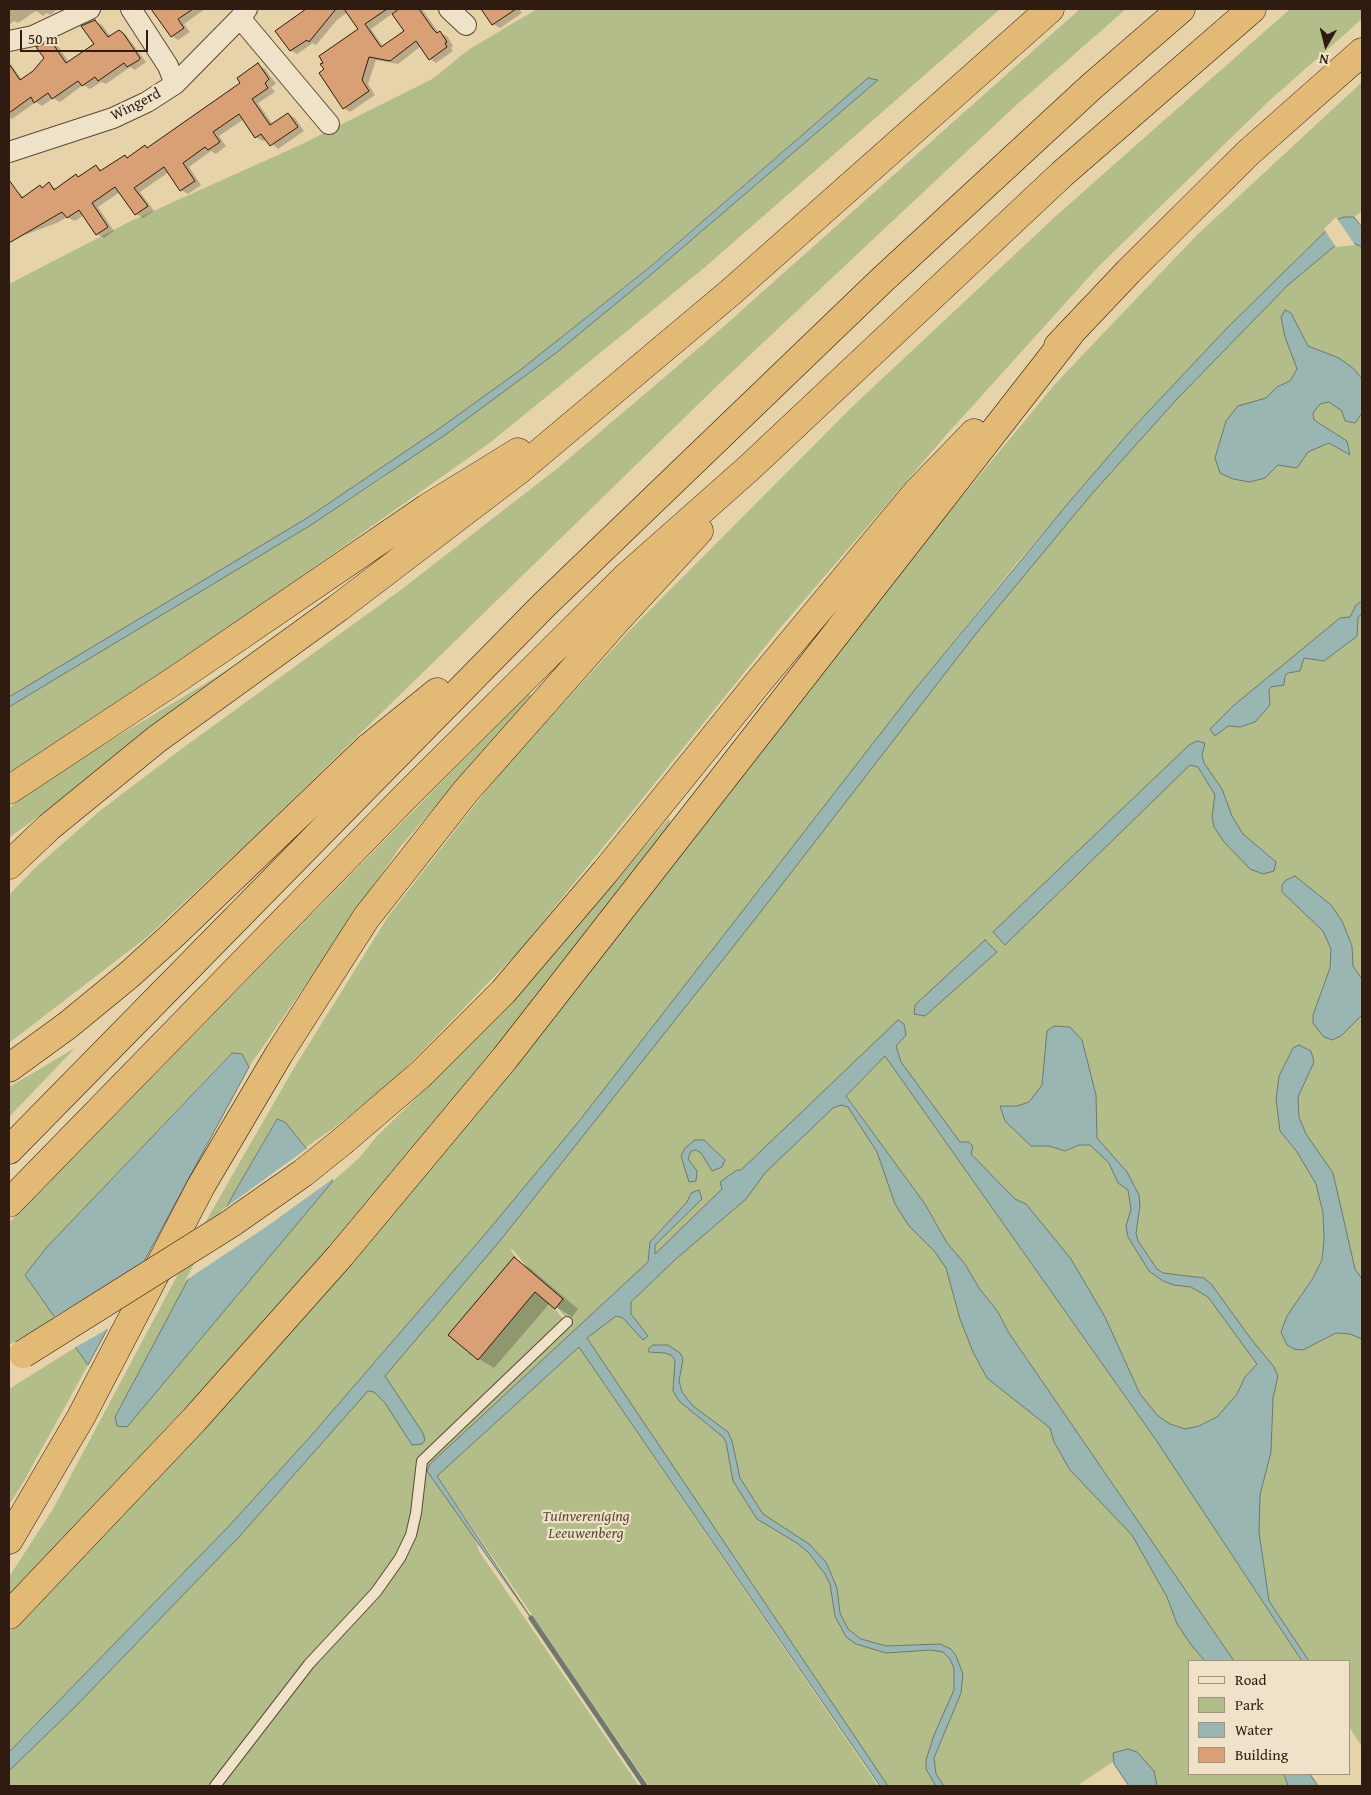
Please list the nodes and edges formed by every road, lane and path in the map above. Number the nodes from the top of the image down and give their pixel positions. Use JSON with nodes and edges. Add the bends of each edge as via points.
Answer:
{"nodes":[{"id":1,"x":90,"y":9,"type":"edge"},
{"id":2,"x":131,"y":9,"type":"edge"},
{"id":3,"x":449,"y":9,"type":"edge"},
{"id":4,"x":1050,"y":9,"type":"edge"},
{"id":5,"x":1181,"y":9,"type":"edge"},
{"id":6,"x":1252,"y":9,"type":"edge"},
{"id":7,"x":243,"y":13,"type":"edge"},
{"id":8,"x":466,"y":25,"type":"dead end"},
{"id":9,"x":9,"y":41,"type":"edge"},
{"id":10,"x":1362,"y":52,"type":"edge"},
{"id":11,"x":174,"y":84,"type":"junction"},
{"id":12,"x":329,"y":124,"type":"dead end"},
{"id":13,"x":9,"y":152,"type":"edge"},
{"id":14,"x":1070,"y":334,"type":"junction"},
{"id":15,"x":609,"y":395,"type":"junction"},
{"id":16,"x":749,"y":468,"type":"junction"},
{"id":17,"x":544,"y":606,"type":"junction"},
{"id":18,"x":9,"y":790,"type":"edge"},
{"id":19,"x":9,"y":865,"type":"edge"},
{"id":20,"x":9,"y":1068,"type":"edge"},
{"id":21,"x":9,"y":1150,"type":"edge"},
{"id":22,"x":9,"y":1203,"type":"edge"},
{"id":23,"x":567,"y":1322,"type":"dead end"},
{"id":24,"x":16,"y":1358,"type":"edge"},
{"id":25,"x":9,"y":1540,"type":"edge"},
{"id":26,"x":9,"y":1615,"type":"edge"},
{"id":27,"x":215,"y":1786,"type":"edge"}],
"edges":[{"from":1,"to":9,"type":"street","via":[[33,36]]},
{"from":2,"to":11,"type":"street","via":[[168,66]]},
{"from":3,"to":8,"type":"street"},
{"from":4,"to":15,"type":"highway","via":[[732,291]]},
{"from":5,"to":17,"type":"highway","via":[[880,281]]},
{"from":6,"to":16,"type":"highway","via":[[1062,174]]},
{"from":7,"to":11,"type":"street","name":"Wingerd"},
{"from":7,"to":12,"type":"street","name":"Wingerd"},
{"from":10,"to":14,"type":"highway","via":[[1248,153]]},
{"from":11,"to":13,"type":"street","name":"Wingerd","via":[[147,102],[113,118]]},
{"from":14,"to":24,"type":"highway","bridge":true,"via":[[918,492],[605,872],[502,992],[421,1074],[303,1173],[230,1224]]},
{"from":14,"to":26,"type":"highway","via":[[505,1058],[340,1256],[194,1420]]},
{"from":15,"to":18,"type":"highway","via":[[426,508]]},
{"from":15,"to":19,"type":"highway","via":[[431,538],[157,739],[56,821]]},
{"from":16,"to":22,"type":"highway","via":[[626,576],[405,797]]},
{"from":16,"to":25,"type":"highway","via":[[687,546],[466,790],[366,918],[279,1054],[201,1186],[82,1417]]},
{"from":17,"to":20,"type":"highway","via":[[368,748],[130,974]]},
{"from":17,"to":21,"type":"highway"},
{"from":23,"to":27,"type":"lane","via":[[422,1461],[412,1528],[400,1558],[376,1592],[309,1664]]}]}
